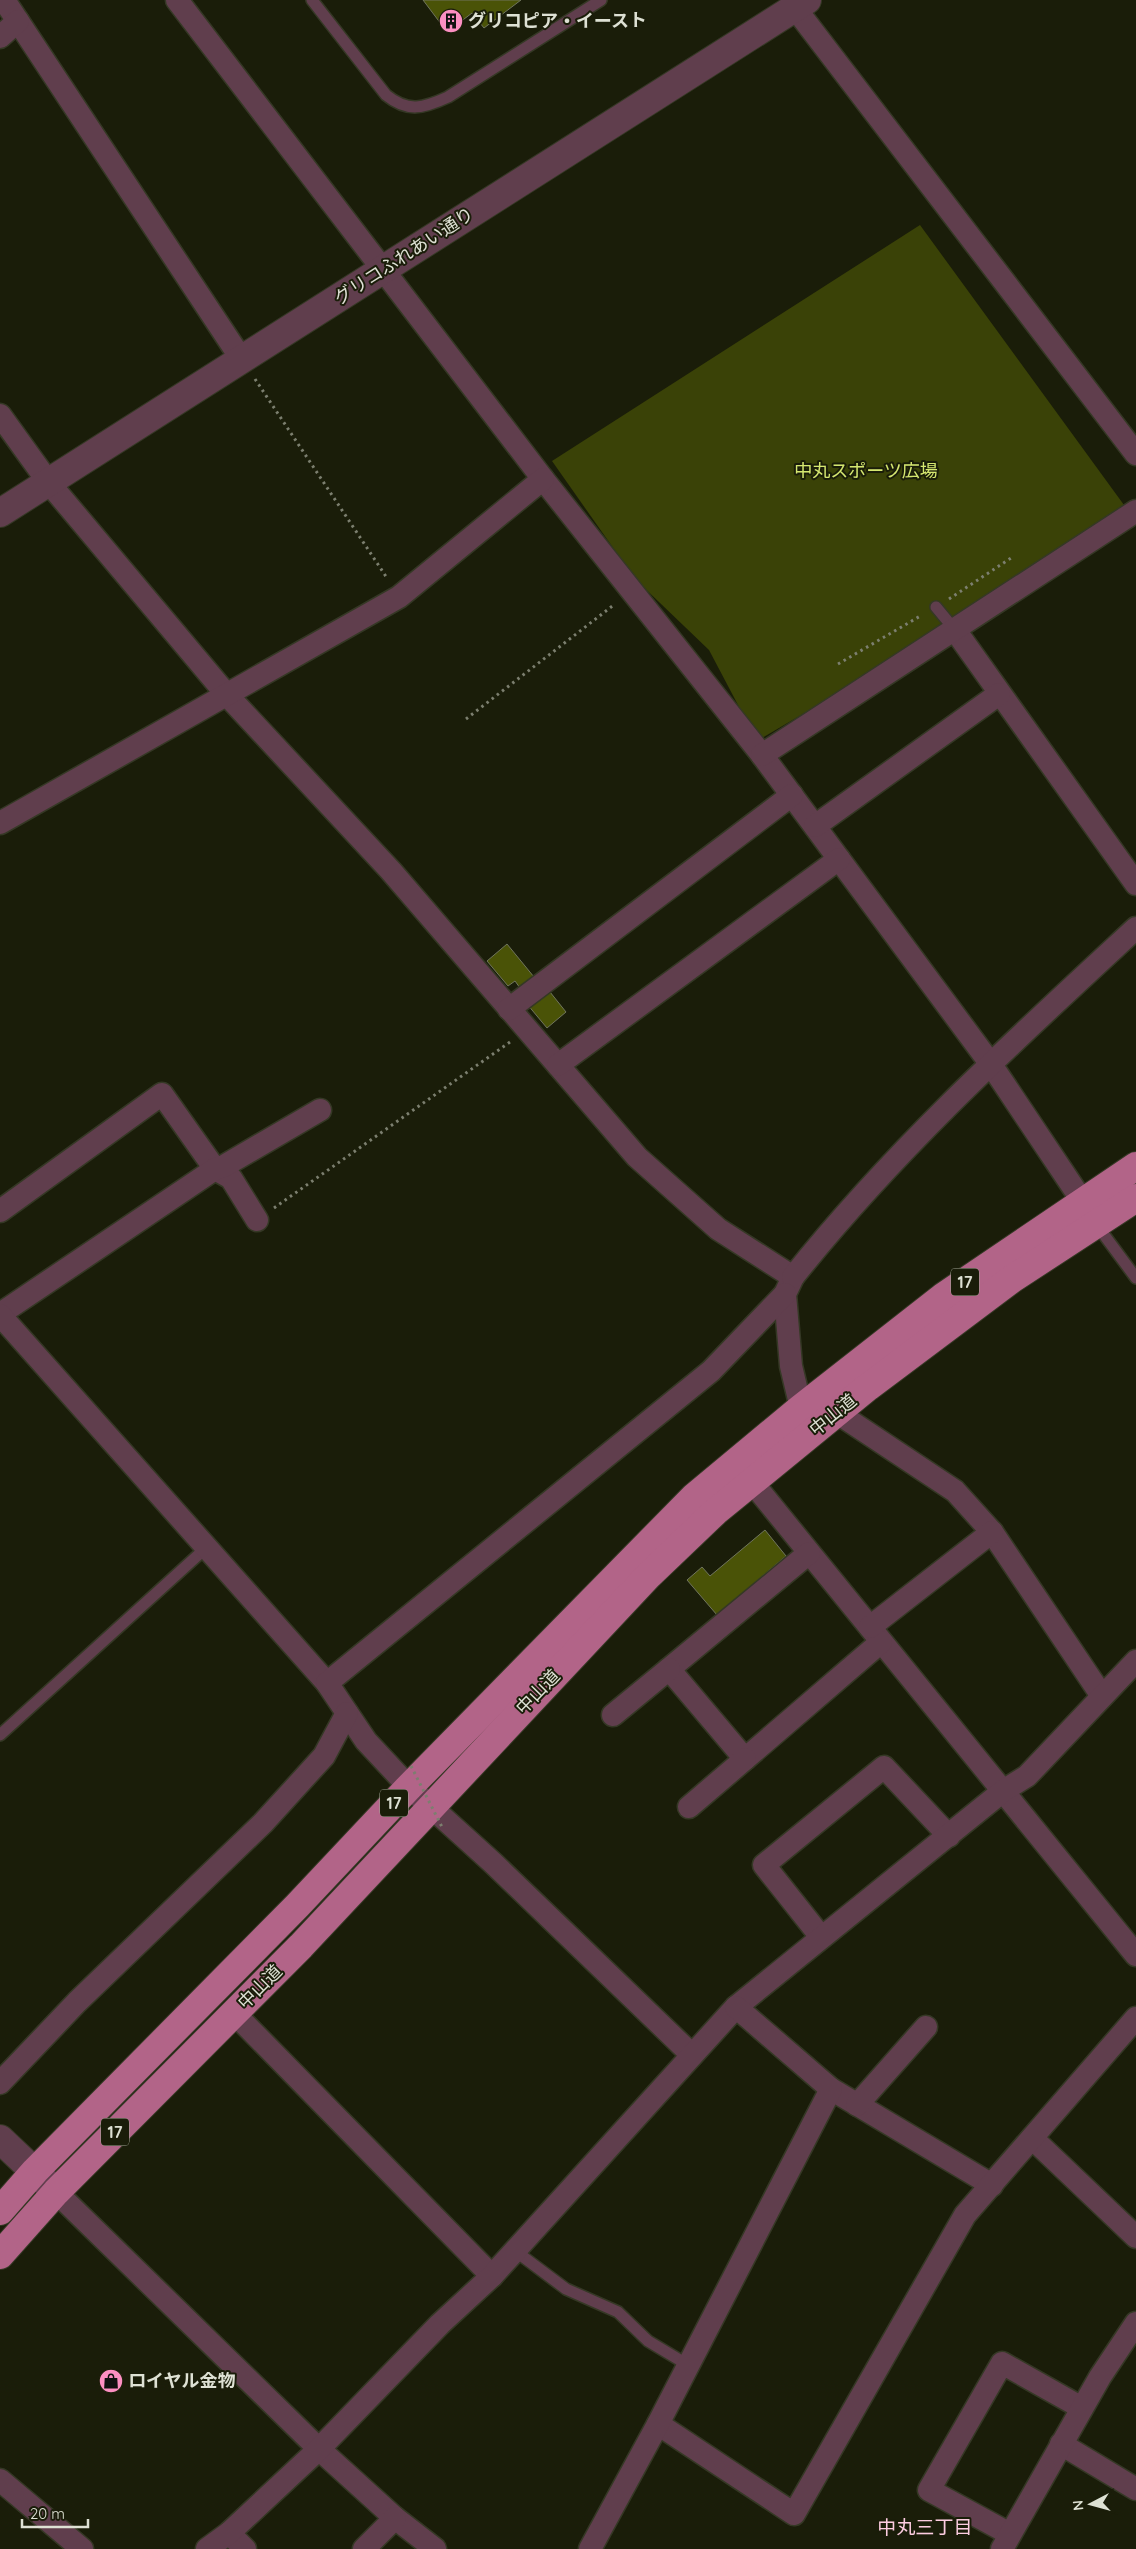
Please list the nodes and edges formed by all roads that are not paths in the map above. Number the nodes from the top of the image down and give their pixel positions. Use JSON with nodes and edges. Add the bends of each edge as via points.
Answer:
{"nodes":[{"id":1,"x":4,"y":0,"type":"edge"},
{"id":2,"x":177,"y":0,"type":"edge"},
{"id":3,"x":312,"y":0,"type":"edge"},
{"id":4,"x":601,"y":0,"type":"edge"},
{"id":5,"x":801,"y":4,"type":"edge"},
{"id":6,"x":18,"y":21,"type":"junction"},
{"id":7,"x":0,"y":38,"type":"edge"},
{"id":8,"x":384,"y":268,"type":"junction"},
{"id":9,"x":242,"y":360,"type":"junction"},
{"id":10,"x":0,"y":415,"type":"edge"},
{"id":11,"x":1136,"y":454,"type":"edge"},
{"id":12,"x":543,"y":479,"type":"junction"},
{"id":13,"x":49,"y":483,"type":"junction"},
{"id":14,"x":1136,"y":511,"type":"edge"},
{"id":15,"x":0,"y":513,"type":"edge"},
{"id":16,"x":936,"y":607,"type":"dead end"},
{"id":17,"x":955,"y":630,"type":"junction"},
{"id":18,"x":999,"y":694,"type":"junction"},
{"id":19,"x":227,"y":695,"type":"junction"},
{"id":20,"x":762,"y":755,"type":"junction"},
{"id":21,"x":792,"y":796,"type":"junction"},
{"id":22,"x":0,"y":823,"type":"edge"},
{"id":23,"x":815,"y":826,"type":"junction"},
{"id":24,"x":839,"y":859,"type":"junction"},
{"id":25,"x":1136,"y":884,"type":"edge"},
{"id":26,"x":1136,"y":928,"type":"edge"},
{"id":27,"x":509,"y":1009,"type":"junction"},
{"id":28,"x":990,"y":1063,"type":"junction"},
{"id":29,"x":558,"y":1064,"type":"junction"},
{"id":30,"x":320,"y":1110,"type":"dead end"},
{"id":31,"x":1136,"y":1166,"type":"edge"},
{"id":32,"x":215,"y":1168,"type":"junction"},
{"id":33,"x":1136,"y":1198,"type":"edge"},
{"id":34,"x":0,"y":1211,"type":"edge"},
{"id":35,"x":1090,"y":1213,"type":"junction"},
{"id":36,"x":257,"y":1220,"type":"road end"},
{"id":37,"x":1136,"y":1278,"type":"edge"},
{"id":38,"x":789,"y":1286,"type":"junction"},
{"id":39,"x":0,"y":1315,"type":"edge"},
{"id":40,"x":801,"y":1408,"type":"junction"},
{"id":41,"x":836,"y":1412,"type":"junction"},
{"id":42,"x":752,"y":1482,"type":"junction"},
{"id":43,"x":992,"y":1532,"type":"junction"},
{"id":44,"x":207,"y":1547,"type":"junction"},
{"id":45,"x":809,"y":1553,"type":"junction"},
{"id":46,"x":876,"y":1634,"type":"junction"},
{"id":47,"x":1136,"y":1661,"type":"edge"},
{"id":48,"x":669,"y":1669,"type":"junction"},
{"id":49,"x":326,"y":1683,"type":"junction"},
{"id":50,"x":1102,"y":1696,"type":"junction"},
{"id":51,"x":347,"y":1713,"type":"junction"},
{"id":52,"x":613,"y":1715,"type":"dead end"},
{"id":53,"x":0,"y":1735,"type":"edge"},
{"id":54,"x":744,"y":1759,"type":"junction"},
{"id":55,"x":410,"y":1777,"type":"junction"},
{"id":56,"x":1004,"y":1791,"type":"junction"},
{"id":57,"x":689,"y":1808,"type":"dead end"},
{"id":58,"x":435,"y":1817,"type":"junction"},
{"id":59,"x":949,"y":1836,"type":"junction"},
{"id":60,"x":821,"y":1937,"type":"junction"},
{"id":61,"x":1136,"y":1955,"type":"edge"},
{"id":62,"x":736,"y":2007,"type":"junction"},
{"id":63,"x":234,"y":2013,"type":"junction"},
{"id":64,"x":1136,"y":2018,"type":"edge"},
{"id":65,"x":926,"y":2026,"type":"dead end"},
{"id":66,"x":692,"y":2055,"type":"junction"},
{"id":67,"x":0,"y":2083,"type":"edge"},
{"id":68,"x":831,"y":2089,"type":"junction"},
{"id":69,"x":857,"y":2105,"type":"junction"},
{"id":70,"x":1032,"y":2138,"type":"junction"},
{"id":71,"x":0,"y":2139,"type":"edge"},
{"id":72,"x":35,"y":2171,"type":"junction"},
{"id":73,"x":992,"y":2184,"type":"junction"},
{"id":74,"x":56,"y":2192,"type":"junction"},
{"id":75,"x":0,"y":2211,"type":"edge"},
{"id":76,"x":1136,"y":2237,"type":"edge"},
{"id":77,"x":514,"y":2250,"type":"junction"},
{"id":78,"x":0,"y":2255,"type":"edge"},
{"id":79,"x":492,"y":2276,"type":"junction"},
{"id":80,"x":1136,"y":2323,"type":"edge"},
{"id":81,"x":688,"y":2364,"type":"junction"},
{"id":82,"x":1082,"y":2408,"type":"junction"},
{"id":83,"x":658,"y":2424,"type":"junction"},
{"id":84,"x":1061,"y":2444,"type":"junction"},
{"id":85,"x":319,"y":2449,"type":"junction"},
{"id":86,"x":0,"y":2480,"type":"edge"},
{"id":87,"x":1136,"y":2489,"type":"edge"},
{"id":88,"x":395,"y":2518,"type":"junction"},
{"id":89,"x":229,"y":2533,"type":"junction"},
{"id":90,"x":1006,"y":2542,"type":"edge"},
{"id":91,"x":82,"y":2549,"type":"edge"},
{"id":92,"x":207,"y":2549,"type":"edge"},
{"id":93,"x":245,"y":2549,"type":"edge"},
{"id":94,"x":364,"y":2549,"type":"edge"},
{"id":95,"x":434,"y":2549,"type":"edge"},
{"id":96,"x":590,"y":2549,"type":"edge"}],
"edges":[{"from":1,"to":6,"type":"street"},
{"from":2,"to":8,"type":"street"},
{"from":3,"to":4,"type":"lane","via":[[386,95],[396,103],[426,107],[448,97]]},
{"from":5,"to":8,"type":"street","name":"グリコふれあい通り"},
{"from":5,"to":11,"type":"street"},
{"from":6,"to":7,"type":"street"},
{"from":6,"to":9,"type":"street"},
{"from":8,"to":9,"type":"street","name":"グリコふれあい通り"},
{"from":8,"to":12,"type":"street"},
{"from":9,"to":13,"type":"street","name":"グリコふれあい通り"},
{"from":10,"to":13,"type":"street"},
{"from":12,"to":19,"type":"street","via":[[400,597]]},
{"from":12,"to":20,"type":"street"},
{"from":13,"to":15,"type":"street","name":"グリコふれあい通り"},
{"from":13,"to":19,"type":"street"},
{"from":14,"to":17,"type":"street"},
{"from":16,"to":17,"type":"lane"},
{"from":17,"to":18,"type":"street"},
{"from":17,"to":20,"type":"street"},
{"from":18,"to":23,"type":"street"},
{"from":18,"to":25,"type":"street"},
{"from":19,"to":22,"type":"street"},
{"from":19,"to":27,"type":"street","via":[[391,872]]},
{"from":20,"to":21,"type":"street"},
{"from":21,"to":23,"type":"street"},
{"from":21,"to":27,"type":"street"},
{"from":23,"to":24,"type":"street"},
{"from":24,"to":28,"type":"street"},
{"from":24,"to":29,"type":"street"},
{"from":26,"to":28,"type":"street"},
{"from":27,"to":29,"type":"street"},
{"from":28,"to":35,"type":"street"},
{"from":28,"to":38,"type":"street","via":[[838,1220]]},
{"from":29,"to":38,"type":"street","via":[[637,1157]]},
{"from":30,"to":32,"type":"street","via":[[224,1166]]},
{"from":31,"to":35,"type":"highway","name":"中山道","number":"17"},
{"from":32,"to":34,"type":"street","via":[[162,1094]]},
{"from":32,"to":36,"type":"street","via":[[231,1178]]},
{"from":32,"to":39,"type":"street"},
{"from":33,"to":35,"type":"highway","name":"中山道","number":"17"},
{"from":35,"to":37,"type":"lane"},
{"from":35,"to":40,"type":"highway","name":"中山道","number":"17","via":[[944,1296]]},
{"from":35,"to":41,"type":"highway","name":"中山道","number":"17","via":[[1012,1279]]},
{"from":38,"to":40,"type":"street","via":[[790,1366]]},
{"from":38,"to":49,"type":"street","via":[[711,1370]]},
{"from":39,"to":44,"type":"street"},
{"from":40,"to":55,"type":"highway","name":"中山道","number":"17","via":[[694,1497]]},
{"from":41,"to":42,"type":"highway","name":"中山道","number":"17"},
{"from":41,"to":43,"type":"street","via":[[955,1491]]},
{"from":42,"to":45,"type":"street"},
{"from":42,"to":58,"type":"highway","name":"中山道","number":"17","via":[[649,1575]]},
{"from":43,"to":46,"type":"street"},
{"from":43,"to":50,"type":"street"},
{"from":44,"to":49,"type":"street"},
{"from":44,"to":53,"type":"lane"},
{"from":45,"to":46,"type":"street"},
{"from":45,"to":48,"type":"street"},
{"from":46,"to":54,"type":"street"},
{"from":46,"to":56,"type":"street"},
{"from":47,"to":50,"type":"street"},
{"from":48,"to":52,"type":"street"},
{"from":48,"to":54,"type":"street"},
{"from":49,"to":51,"type":"street"},
{"from":50,"to":56,"type":"street","via":[[1027,1776]]},
{"from":51,"to":55,"type":"street","via":[[366,1741]]},
{"from":51,"to":67,"type":"street","via":[[324,1756],[263,1822],[77,2002]]},
{"from":54,"to":57,"type":"street"},
{"from":55,"to":58,"type":"street"},
{"from":55,"to":72,"type":"highway","name":"中山道","number":"17","via":[[297,1906]]},
{"from":56,"to":59,"type":"street"},
{"from":56,"to":61,"type":"street"},
{"from":58,"to":63,"type":"highway","name":"中山道","number":"17"},
{"from":58,"to":66,"type":"street","via":[[493,1863]]},
{"from":59,"to":60,"type":"street"},
{"from":59,"to":60,"type":"street","via":[[884,1766],[764,1865]]},
{"from":60,"to":62,"type":"street"},
{"from":62,"to":66,"type":"street"},
{"from":62,"to":68,"type":"street"},
{"from":63,"to":74,"type":"highway","name":"中山道","number":"17"},
{"from":63,"to":79,"type":"street"},
{"from":64,"to":70,"type":"street"},
{"from":65,"to":69,"type":"street"},
{"from":66,"to":77,"type":"street"},
{"from":68,"to":69,"type":"street"},
{"from":68,"to":81,"type":"street"},
{"from":69,"to":73,"type":"street"},
{"from":70,"to":73,"type":"street"},
{"from":70,"to":76,"type":"street"},
{"from":71,"to":72,"type":"street"},
{"from":72,"to":74,"type":"street"},
{"from":72,"to":75,"type":"highway","name":"中山道","number":"17"},
{"from":73,"to":83,"type":"street","via":[[965,2215],[794,2514]]},
{"from":74,"to":78,"type":"highway","name":"中山道","number":"17"},
{"from":74,"to":85,"type":"street"},
{"from":77,"to":79,"type":"street"},
{"from":77,"to":81,"type":"lane","via":[[566,2289],[618,2312],[648,2341]]},
{"from":79,"to":85,"type":"street","via":[[440,2324]]},
{"from":80,"to":82,"type":"street"},
{"from":81,"to":83,"type":"street"},
{"from":82,"to":84,"type":"street"},
{"from":82,"to":90,"type":"street","via":[[1002,2364],[929,2490]]},
{"from":83,"to":96,"type":"street"},
{"from":84,"to":87,"type":"street"},
{"from":84,"to":90,"type":"street"},
{"from":85,"to":88,"type":"street"},
{"from":85,"to":89,"type":"street"},
{"from":86,"to":91,"type":"street"},
{"from":88,"to":94,"type":"street"},
{"from":88,"to":95,"type":"street"},
{"from":89,"to":92,"type":"street"},
{"from":89,"to":93,"type":"street"}]}
